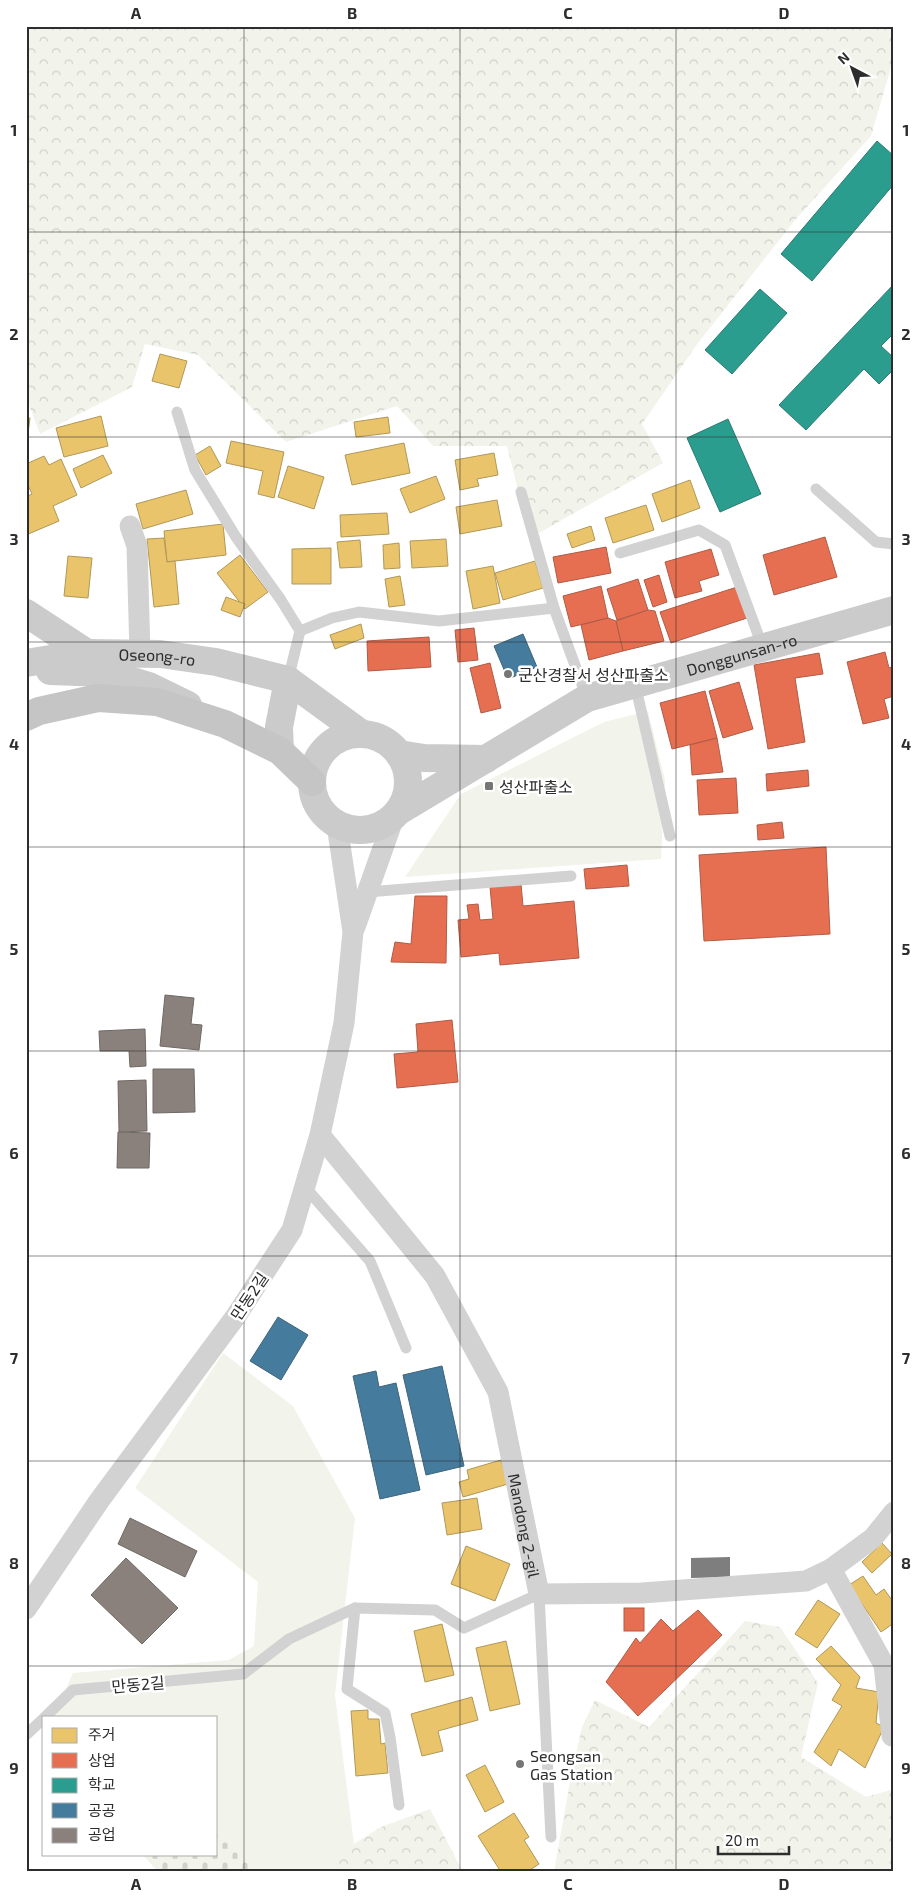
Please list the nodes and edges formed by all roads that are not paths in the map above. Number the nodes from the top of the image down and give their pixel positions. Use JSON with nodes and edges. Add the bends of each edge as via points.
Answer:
{"nodes":[{"id":1,"x":177,"y":412,"type":"dead end"},
{"id":2,"x":816,"y":489,"type":"dead end"},
{"id":3,"x":521,"y":492,"type":"dead end"},
{"id":4,"x":130,"y":526,"type":"dead end"},
{"id":5,"x":894,"y":544,"type":"edge"},
{"id":6,"x":620,"y":553,"type":"dead end"},
{"id":7,"x":554,"y":608,"type":"junction"},
{"id":8,"x":894,"y":610,"type":"edge"},
{"id":9,"x":26,"y":613,"type":"edge"},
{"id":10,"x":300,"y":631,"type":"junction"},
{"id":11,"x":763,"y":648,"type":"junction"},
{"id":12,"x":87,"y":653,"type":"junction"},
{"id":13,"x":140,"y":654,"type":"junction"},
{"id":14,"x":26,"y":663,"type":"edge"},
{"id":15,"x":26,"y":671,"type":"edge"},
{"id":16,"x":288,"y":680,"type":"junction"},
{"id":17,"x":635,"y":684,"type":"junction"},
{"id":18,"x":587,"y":698,"type":"junction"},
{"id":19,"x":26,"y":717,"type":"edge"},
{"id":20,"x":225,"y":724,"type":"junction"},
{"id":21,"x":362,"y":734,"type":"junction"},
{"id":22,"x":280,"y":751,"type":"junction"},
{"id":23,"x":400,"y":754,"type":"junction"},
{"id":24,"x":486,"y":759,"type":"junction"},
{"id":25,"x":312,"y":782,"type":"junction"},
{"id":26,"x":396,"y":814,"type":"junction"},
{"id":27,"x":337,"y":825,"type":"junction"},
{"id":28,"x":670,"y":836,"type":"dead end"},
{"id":29,"x":571,"y":876,"type":"dead end"},
{"id":30,"x":367,"y":892,"type":"junction"},
{"id":31,"x":353,"y":932,"type":"junction"},
{"id":32,"x":320,"y":1135,"type":"junction"},
{"id":33,"x":305,"y":1187,"type":"junction"},
{"id":34,"x":406,"y":1348,"type":"dead end"},
{"id":35,"x":894,"y":1512,"type":"edge"},
{"id":36,"x":831,"y":1569,"type":"junction"},
{"id":37,"x":539,"y":1594,"type":"junction"},
{"id":38,"x":355,"y":1608,"type":"junction"},
{"id":39,"x":26,"y":1610,"type":"edge"},
{"id":40,"x":46,"y":1716,"type":"edge"},
{"id":41,"x":42,"y":1720,"type":"edge"},
{"id":42,"x":26,"y":1735,"type":"edge"},
{"id":43,"x":892,"y":1736,"type":"dead end"},
{"id":44,"x":399,"y":1805,"type":"dead end"},
{"id":45,"x":551,"y":1837,"type":"dead end"}],
"edges":[{"from":1,"to":10,"type":"lane","via":[[195,470]]},
{"from":2,"to":5,"type":"lane","via":[[876,542]]},
{"from":3,"to":7,"type":"lane"},
{"from":4,"to":13,"type":"street","via":[[137,546]]},
{"from":6,"to":11,"type":"lane","via":[[700,530],[724,545]]},
{"from":7,"to":10,"type":"lane","via":[[439,621],[359,612],[332,618]]},
{"from":7,"to":18,"type":"lane"},
{"from":8,"to":11,"type":"main road","name":"Donggunsan-ro"},
{"from":9,"to":12,"type":"main road"},
{"from":10,"to":16,"type":"lane"},
{"from":11,"to":17,"type":"main road","name":"Donggunsan-ro"},
{"from":12,"to":13,"type":"main road","name":"Oseong-ro"},
{"from":12,"to":14,"type":"main road","name":"Oseong-ro"},
{"from":13,"to":16,"type":"main road","name":"Oseong-ro","via":[[216,662]]},
{"from":15,"to":20,"type":"main road","via":[[107,673],[149,686]]},
{"from":16,"to":21,"type":"main road"},
{"from":16,"to":22,"type":"main road","via":[[279,727]]},
{"from":17,"to":18,"type":"main road","name":"Donggunsan-ro"},
{"from":17,"to":28,"type":"lane"},
{"from":18,"to":24,"type":"main road","name":"Donggunsan-ro"},
{"from":19,"to":20,"type":"main road","via":[[98,698],[157,702]]},
{"from":20,"to":22,"type":"main road"},
{"from":21,"to":23,"type":"main road","via":[[376,736]]},
{"from":21,"to":25,"type":"main road","via":[[347,736],[322,753],[314,767]]},
{"from":22,"to":25,"type":"main road"},
{"from":23,"to":24,"type":"main road","via":[[424,758]]},
{"from":23,"to":26,"type":"main road","via":[[409,783],[406,798]]},
{"from":24,"to":26,"type":"main road","name":"Donggunsan-ro"},
{"from":25,"to":27,"type":"main road","via":[[315,799],[324,814]]},
{"from":26,"to":27,"type":"main road","via":[[377,828],[357,831]]},
{"from":26,"to":30,"type":"street"},
{"from":27,"to":31,"type":"street"},
{"from":29,"to":30,"type":"lane"},
{"from":30,"to":31,"type":"street"},
{"from":31,"to":32,"type":"street","name":"만동2길","via":[[344,1023]]},
{"from":32,"to":33,"type":"street","name":"만동2길"},
{"from":32,"to":37,"type":"street","name":"Mandong 2-gil","via":[[435,1276],[498,1392]]},
{"from":33,"to":34,"type":"lane","via":[[370,1261]]},
{"from":33,"to":39,"type":"street","name":"만동2길","via":[[292,1230],[236,1316],[100,1501]]},
{"from":35,"to":36,"type":"street","name":"Mandong 2-gil","via":[[873,1538]]},
{"from":36,"to":37,"type":"street","name":"Mandong 2-gil","via":[[806,1581],[642,1593]]},
{"from":36,"to":43,"type":"street","via":[[884,1665]]},
{"from":37,"to":38,"type":"lane","name":"만동2길","via":[[464,1628],[435,1610]]},
{"from":37,"to":45,"type":"lane"},
{"from":38,"to":40,"type":"lane","name":"만동2길","via":[[289,1639],[243,1674],[73,1690]]},
{"from":38,"to":44,"type":"lane","via":[[347,1689],[384,1713]]},
{"from":41,"to":42,"type":"lane","name":"만동2길"}]}
